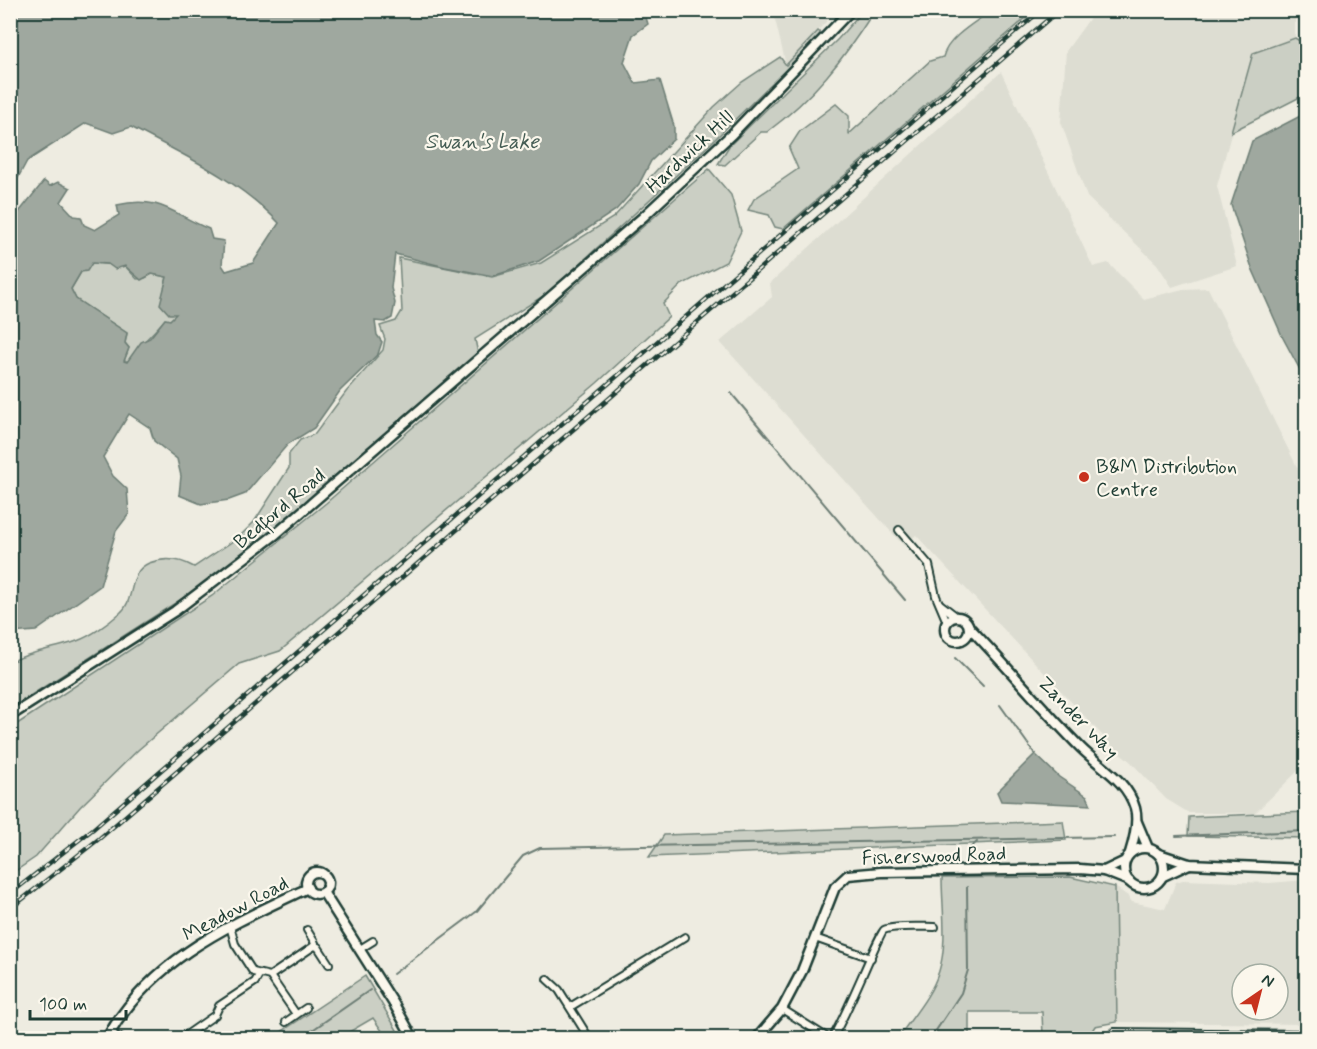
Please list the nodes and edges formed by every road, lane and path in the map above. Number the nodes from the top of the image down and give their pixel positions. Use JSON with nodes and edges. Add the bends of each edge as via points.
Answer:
{"nodes":[{"id":1,"x":847,"y":14,"type":"edge"},
{"id":2,"x":549,"y":299,"type":"joint"},
{"id":3,"x":899,"y":530,"type":"dead end"},
{"id":4,"x":939,"y":603,"type":"junction"},
{"id":5,"x":957,"y":617,"type":"junction"},
{"id":6,"x":947,"y":622,"type":"junction"},
{"id":7,"x":969,"y":627,"type":"junction"},
{"id":8,"x":962,"y":640,"type":"junction"},
{"id":9,"x":986,"y":645,"type":"junction"},
{"id":10,"x":10,"y":716,"type":"edge"},
{"id":11,"x":1136,"y":819,"type":"junction"},
{"id":12,"x":1148,"y":848,"type":"junction"},
{"id":13,"x":1159,"y":854,"type":"junction"},
{"id":14,"x":1128,"y":857,"type":"junction"},
{"id":15,"x":1189,"y":864,"type":"junction"},
{"id":16,"x":1306,"y":869,"type":"edge"},
{"id":17,"x":1104,"y":871,"type":"junction"},
{"id":18,"x":1162,"y":876,"type":"junction"},
{"id":19,"x":1129,"y":881,"type":"junction"},
{"id":20,"x":308,"y":888,"type":"junction"},
{"id":21,"x":323,"y":892,"type":"junction"},
{"id":22,"x":230,"y":926,"type":"junction"},
{"id":23,"x":935,"y":927,"type":"dead end"},
{"id":24,"x":307,"y":930,"type":"dead end"},
{"id":25,"x":685,"y":937,"type":"dead end"},
{"id":26,"x":815,"y":938,"type":"junction"},
{"id":27,"x":372,"y":941,"type":"dead end"},
{"id":28,"x":314,"y":946,"type":"junction"},
{"id":29,"x":360,"y":949,"type":"junction"},
{"id":30,"x":872,"y":958,"type":"junction"},
{"id":31,"x":329,"y":964,"type":"dead end"},
{"id":32,"x":259,"y":975,"type":"junction"},
{"id":33,"x":270,"y":976,"type":"junction"},
{"id":34,"x":547,"y":979,"type":"dead end"},
{"id":35,"x":570,"y":1007,"type":"junction"},
{"id":36,"x":306,"y":1008,"type":"dead end"},
{"id":37,"x":782,"y":1009,"type":"junction"},
{"id":38,"x":296,"y":1014,"type":"junction"},
{"id":39,"x":286,"y":1022,"type":"dead end"},
{"id":40,"x":1114,"y":1032,"type":"dead end"},
{"id":41,"x":1306,"y":1034,"type":"edge"},
{"id":42,"x":108,"y":1035,"type":"edge"},
{"id":43,"x":1204,"y":1036,"type":"edge"},
{"id":44,"x":120,"y":1038,"type":"edge"},
{"id":45,"x":182,"y":1038,"type":"edge"},
{"id":46,"x":413,"y":1038,"type":"edge"},
{"id":47,"x":589,"y":1038,"type":"edge"},
{"id":48,"x":757,"y":1038,"type":"edge"},
{"id":49,"x":828,"y":1038,"type":"edge"},
{"id":50,"x":832,"y":1038,"type":"edge"}],
"edges":[{"from":1,"to":2,"type":"street","name":"Hardwick Hill","via":[[732,134]]},
{"from":2,"to":10,"type":"street","name":"Bedford Road","via":[[239,564],[128,643]]},
{"from":3,"to":4,"type":"street","via":[[928,565]]},
{"from":4,"to":5,"type":"street"},
{"from":4,"to":6,"type":"street"},
{"from":5,"to":6,"type":"street"},
{"from":5,"to":7,"type":"street"},
{"from":6,"to":8,"type":"street","via":[[947,637]]},
{"from":7,"to":8,"type":"street"},
{"from":7,"to":9,"type":"street","name":"Zander Way"},
{"from":8,"to":9,"type":"street"},
{"from":9,"to":11,"type":"street","name":"Zander Way","via":[[1080,747],[1118,779],[1135,809]]},
{"from":11,"to":12,"type":"street","name":"Zander Way"},
{"from":11,"to":14,"type":"street"},
{"from":12,"to":13,"type":"street"},
{"from":12,"to":14,"type":"street","via":[[1137,849]]},
{"from":13,"to":15,"type":"street"},
{"from":13,"to":18,"type":"street","via":[[1164,865]]},
{"from":14,"to":17,"type":"street"},
{"from":14,"to":19,"type":"street","via":[[1124,872]]},
{"from":15,"to":16,"type":"street"},
{"from":15,"to":18,"type":"street"},
{"from":17,"to":19,"type":"street"},
{"from":17,"to":26,"type":"street","name":"Fisherswood Road","via":[[1080,868],[848,875],[835,887]]},
{"from":18,"to":19,"type":"street","via":[[1150,887],[1139,887]]},
{"from":20,"to":21,"type":"street","via":[[316,894]]},
{"from":20,"to":21,"type":"street","via":[[308,876],[320,872],[328,880]]},
{"from":20,"to":22,"type":"street","name":"Meadow Road"},
{"from":21,"to":29,"type":"street"},
{"from":22,"to":32,"type":"street","via":[[235,944]]},
{"from":22,"to":42,"type":"street","name":"Meadow Road","via":[[192,947],[149,982]]},
{"from":23,"to":30,"type":"street","via":[[888,928],[881,933]]},
{"from":24,"to":28,"type":"street"},
{"from":25,"to":35,"type":"street"},
{"from":26,"to":30,"type":"street"},
{"from":26,"to":37,"type":"street","name":"Fisherswood Road"},
{"from":27,"to":29,"type":"street"},
{"from":28,"to":31,"type":"street"},
{"from":28,"to":33,"type":"street"},
{"from":29,"to":46,"type":"street"},
{"from":30,"to":50,"type":"street"},
{"from":32,"to":33,"type":"street"},
{"from":32,"to":45,"type":"street","via":[[255,982],[219,1006],[215,1015]]},
{"from":33,"to":38,"type":"street"},
{"from":34,"to":35,"type":"street"},
{"from":35,"to":47,"type":"street"},
{"from":36,"to":38,"type":"street"},
{"from":37,"to":48,"type":"street","name":"Fisherswood Road"},
{"from":37,"to":49,"type":"street"},
{"from":38,"to":39,"type":"street"},
{"from":40,"to":43,"type":"street"},
{"from":41,"to":43,"type":"street"},
{"from":42,"to":44,"type":"street"}]}
